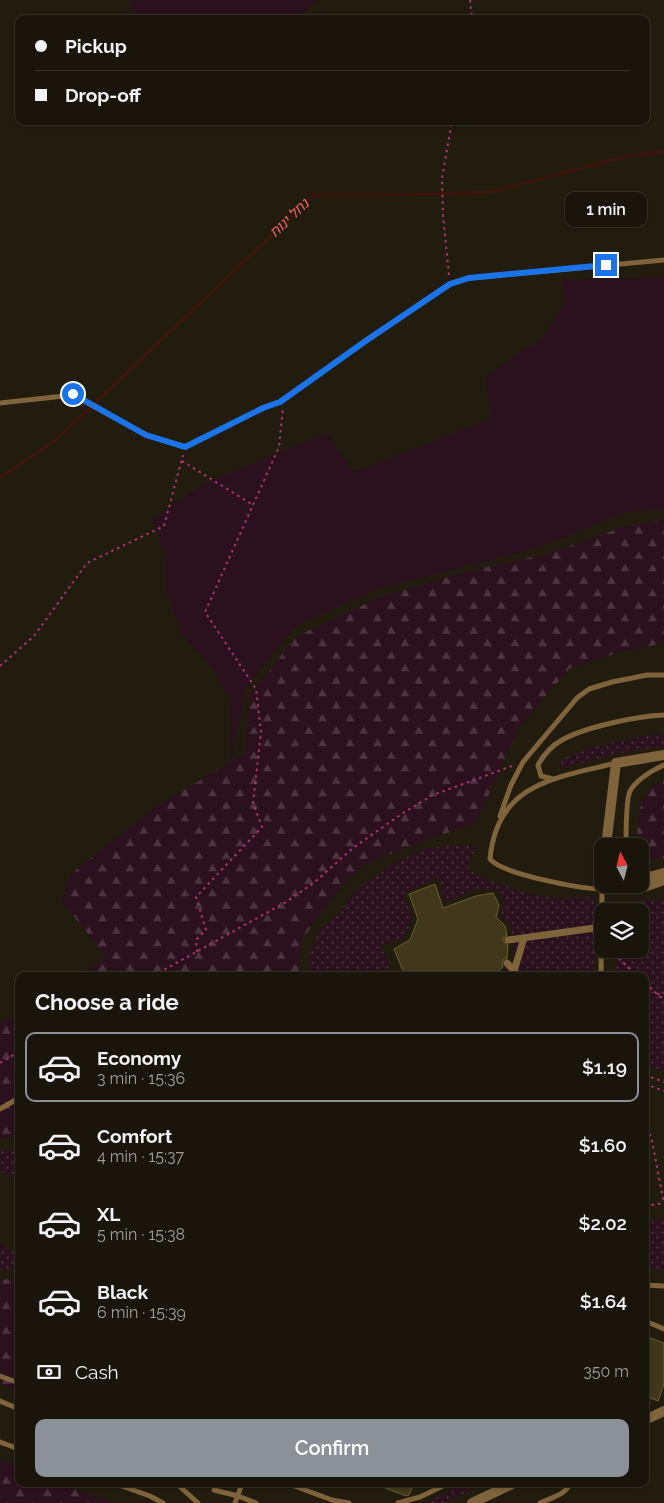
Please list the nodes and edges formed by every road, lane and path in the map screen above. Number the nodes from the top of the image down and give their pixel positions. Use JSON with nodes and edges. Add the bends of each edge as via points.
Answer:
{"nodes":[{"id":1,"x":470,"y":0,"type":"edge"},
{"id":2,"x":472,"y":15,"type":"edge"},
{"id":3,"x":451,"y":125,"type":"edge"},
{"id":4,"x":664,"y":260,"type":"edge"},
{"id":5,"x":450,"y":284,"type":"junction"},
{"id":6,"x":280,"y":402,"type":"junction"},
{"id":7,"x":0,"y":403,"type":"edge"},
{"id":8,"x":185,"y":447,"type":"junction"},
{"id":9,"x":182,"y":461,"type":"junction"},
{"id":10,"x":253,"y":505,"type":"junction"},
{"id":11,"x":0,"y":666,"type":"edge"},
{"id":12,"x":664,"y":675,"type":"edge"},
{"id":13,"x":664,"y":715,"type":"edge"},
{"id":14,"x":664,"y":755,"type":"edge"},
{"id":15,"x":523,"y":762,"type":"junction"},
{"id":16,"x":616,"y":763,"type":"junction"},
{"id":17,"x":664,"y":766,"type":"edge"},
{"id":18,"x":553,"y":779,"type":"junction"},
{"id":19,"x":499,"y":821,"type":"junction"},
{"id":20,"x":607,"y":838,"type":"edge"},
{"id":21,"x":626,"y":838,"type":"edge"},
{"id":22,"x":661,"y":876,"type":"edge"},
{"id":23,"x":594,"y":884,"type":"edge"},
{"id":24,"x":649,"y":884,"type":"edge"},
{"id":25,"x":594,"y":928,"type":"edge"},
{"id":26,"x":524,"y":938,"type":"junction"},
{"id":27,"x":508,"y":940,"type":"dead end"},
{"id":28,"x":197,"y":952,"type":"junction"},
{"id":29,"x":601,"y":958,"type":"edge"},
{"id":30,"x":617,"y":958,"type":"edge"},
{"id":31,"x":507,"y":963,"type":"dead end"},
{"id":32,"x":160,"y":972,"type":"edge"},
{"id":33,"x":515,"y":972,"type":"edge"},
{"id":34,"x":517,"y":972,"type":"edge"},
{"id":35,"x":601,"y":972,"type":"edge"},
{"id":36,"x":633,"y":972,"type":"edge"},
{"id":37,"x":649,"y":987,"type":"edge"},
{"id":38,"x":664,"y":993,"type":"edge"},
{"id":39,"x":657,"y":994,"type":"junction"},
{"id":40,"x":664,"y":1000,"type":"edge"},
{"id":41,"x":15,"y":1054,"type":"edge"},
{"id":42,"x":0,"y":1062,"type":"edge"},
{"id":43,"x":649,"y":1076,"type":"edge"},
{"id":44,"x":664,"y":1082,"type":"edge"},
{"id":45,"x":649,"y":1085,"type":"edge"},
{"id":46,"x":664,"y":1091,"type":"edge"},
{"id":47,"x":15,"y":1100,"type":"edge"},
{"id":48,"x":0,"y":1109,"type":"edge"},
{"id":49,"x":649,"y":1134,"type":"edge"},
{"id":50,"x":664,"y":1203,"type":"edge"},
{"id":51,"x":649,"y":1205,"type":"edge"},
{"id":52,"x":649,"y":1285,"type":"edge"},
{"id":53,"x":664,"y":1286,"type":"edge"},
{"id":54,"x":649,"y":1323,"type":"edge"},
{"id":55,"x":664,"y":1329,"type":"edge"},
{"id":56,"x":0,"y":1376,"type":"edge"},
{"id":57,"x":15,"y":1382,"type":"edge"},
{"id":58,"x":0,"y":1401,"type":"edge"},
{"id":59,"x":15,"y":1407,"type":"edge"},
{"id":60,"x":664,"y":1411,"type":"edge"},
{"id":61,"x":649,"y":1418,"type":"edge"},
{"id":62,"x":0,"y":1442,"type":"edge"},
{"id":63,"x":15,"y":1448,"type":"edge"},
{"id":64,"x":124,"y":1487,"type":"edge"},
{"id":65,"x":180,"y":1487,"type":"edge"},
{"id":66,"x":241,"y":1487,"type":"edge"},
{"id":67,"x":297,"y":1487,"type":"edge"},
{"id":68,"x":440,"y":1487,"type":"edge"},
{"id":69,"x":506,"y":1487,"type":"edge"},
{"id":70,"x":568,"y":1487,"type":"edge"},
{"id":71,"x":214,"y":1490,"type":"dead end"},
{"id":72,"x":238,"y":1496,"type":"junction"},
{"id":73,"x":163,"y":1503,"type":"edge"},
{"id":74,"x":198,"y":1503,"type":"edge"},
{"id":75,"x":235,"y":1503,"type":"edge"},
{"id":76,"x":256,"y":1503,"type":"edge"},
{"id":77,"x":349,"y":1503,"type":"edge"},
{"id":78,"x":398,"y":1503,"type":"edge"},
{"id":79,"x":472,"y":1503,"type":"edge"},
{"id":80,"x":540,"y":1503,"type":"edge"}],
"edges":[{"from":1,"to":2,"type":"path"},
{"from":3,"to":5,"type":"path","via":[[442,178]]},
{"from":4,"to":5,"type":"lane","via":[[469,278]]},
{"from":5,"to":6,"type":"lane"},
{"from":6,"to":8,"type":"lane"},
{"from":6,"to":10,"type":"path","via":[[283,406],[280,447]]},
{"from":7,"to":8,"type":"lane","via":[[73,394],[146,435]]},
{"from":8,"to":9,"type":"path"},
{"from":9,"to":10,"type":"path"},
{"from":9,"to":11,"type":"path","via":[[164,526],[87,563],[34,636]]},
{"from":10,"to":28,"type":"path","via":[[205,612],[256,689],[261,732],[253,803],[262,828],[196,897],[206,930],[196,940]]},
{"from":12,"to":15,"type":"lane","via":[[589,689],[577,698]]},
{"from":13,"to":18,"type":"lane","via":[[596,728],[562,740],[546,752],[538,765],[541,776]]},
{"from":14,"to":16,"type":"street"},
{"from":15,"to":19,"type":"lane"},
{"from":15,"to":28,"type":"path","via":[[433,794],[353,848],[315,882],[286,902]]},
{"from":16,"to":18,"type":"lane"},
{"from":16,"to":20,"type":"street"},
{"from":17,"to":21,"type":"lane","via":[[637,782],[629,793]]},
{"from":18,"to":19,"type":"lane","via":[[522,795]]},
{"from":19,"to":23,"type":"lane","via":[[491,846],[490,859],[494,865],[565,885]]},
{"from":22,"to":24,"type":"street"},
{"from":25,"to":26,"type":"street"},
{"from":26,"to":27,"type":"street"},
{"from":26,"to":34,"type":"street"},
{"from":28,"to":32,"type":"path"},
{"from":29,"to":35,"type":"lane"},
{"from":30,"to":36,"type":"path"},
{"from":31,"to":33,"type":"street"},
{"from":37,"to":39,"type":"path"},
{"from":38,"to":39,"type":"path"},
{"from":39,"to":40,"type":"path"},
{"from":41,"to":42,"type":"path"},
{"from":43,"to":44,"type":"path"},
{"from":45,"to":46,"type":"path"},
{"from":47,"to":48,"type":"lane"},
{"from":49,"to":50,"type":"path"},
{"from":50,"to":51,"type":"path"},
{"from":52,"to":53,"type":"lane"},
{"from":54,"to":55,"type":"lane"},
{"from":56,"to":57,"type":"lane"},
{"from":58,"to":59,"type":"lane"},
{"from":60,"to":61,"type":"street"},
{"from":62,"to":63,"type":"lane"},
{"from":64,"to":73,"type":"lane"},
{"from":65,"to":74,"type":"lane"},
{"from":66,"to":72,"type":"lane"},
{"from":67,"to":77,"type":"lane"},
{"from":68,"to":78,"type":"lane","via":[[420,1498]]},
{"from":69,"to":79,"type":"street"},
{"from":70,"to":80,"type":"lane"},
{"from":71,"to":72,"type":"lane"},
{"from":72,"to":75,"type":"lane"},
{"from":72,"to":76,"type":"lane"}]}
